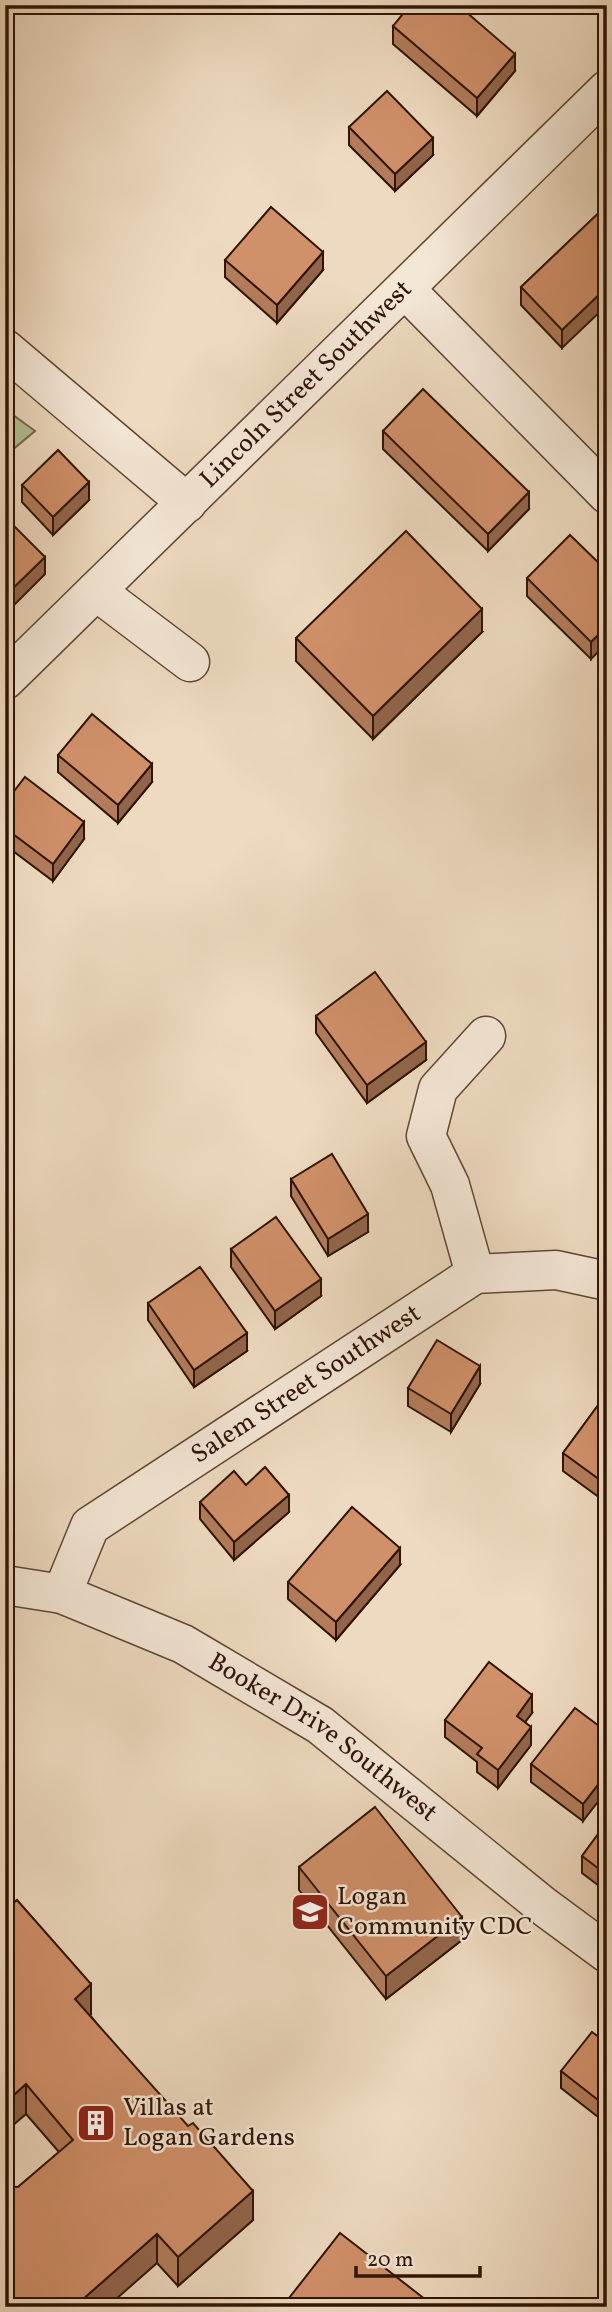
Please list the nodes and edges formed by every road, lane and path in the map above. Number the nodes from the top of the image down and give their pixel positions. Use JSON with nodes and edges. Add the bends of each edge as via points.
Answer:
{"nodes":[{"id":1,"x":607,"y":90,"type":"edge"},
{"id":2,"x":405,"y":289,"type":"junction"},
{"id":3,"x":5,"y":349,"type":"edge"},
{"id":4,"x":607,"y":494,"type":"edge"},
{"id":5,"x":187,"y":503,"type":"junction"},
{"id":6,"x":96,"y":591,"type":"junction"},
{"id":7,"x":190,"y":662,"type":"dead end"},
{"id":8,"x":5,"y":680,"type":"edge"},
{"id":9,"x":486,"y":1036,"type":"dead end"},
{"id":10,"x":475,"y":1274,"type":"junction"},
{"id":11,"x":607,"y":1280,"type":"edge"},
{"id":12,"x":5,"y":1585,"type":"edge"},
{"id":13,"x":62,"y":1594,"type":"junction"},
{"id":14,"x":607,"y":1953,"type":"edge"}],
"edges":[{"from":1,"to":2,"type":"street","name":"Lincoln Street Southwest"},
{"from":2,"to":4,"type":"street"},
{"from":2,"to":5,"type":"street","name":"Lincoln Street Southwest"},
{"from":3,"to":5,"type":"street"},
{"from":5,"to":6,"type":"street","name":"Lincoln Street Southwest"},
{"from":6,"to":7,"type":"street"},
{"from":6,"to":8,"type":"street","name":"Lincoln Street Southwest"},
{"from":9,"to":10,"type":"street","via":[[439,1089],[426,1136],[450,1185]]},
{"from":10,"to":11,"type":"street","name":"Salem Street Southwest","via":[[556,1270]]},
{"from":10,"to":13,"type":"street","name":"Salem Street Southwest","via":[[90,1526]]},
{"from":12,"to":13,"type":"street","name":"Booker Drive Southwest"},
{"from":13,"to":14,"type":"street","name":"Booker Drive Southwest","via":[[183,1644],[320,1724]]}]}
